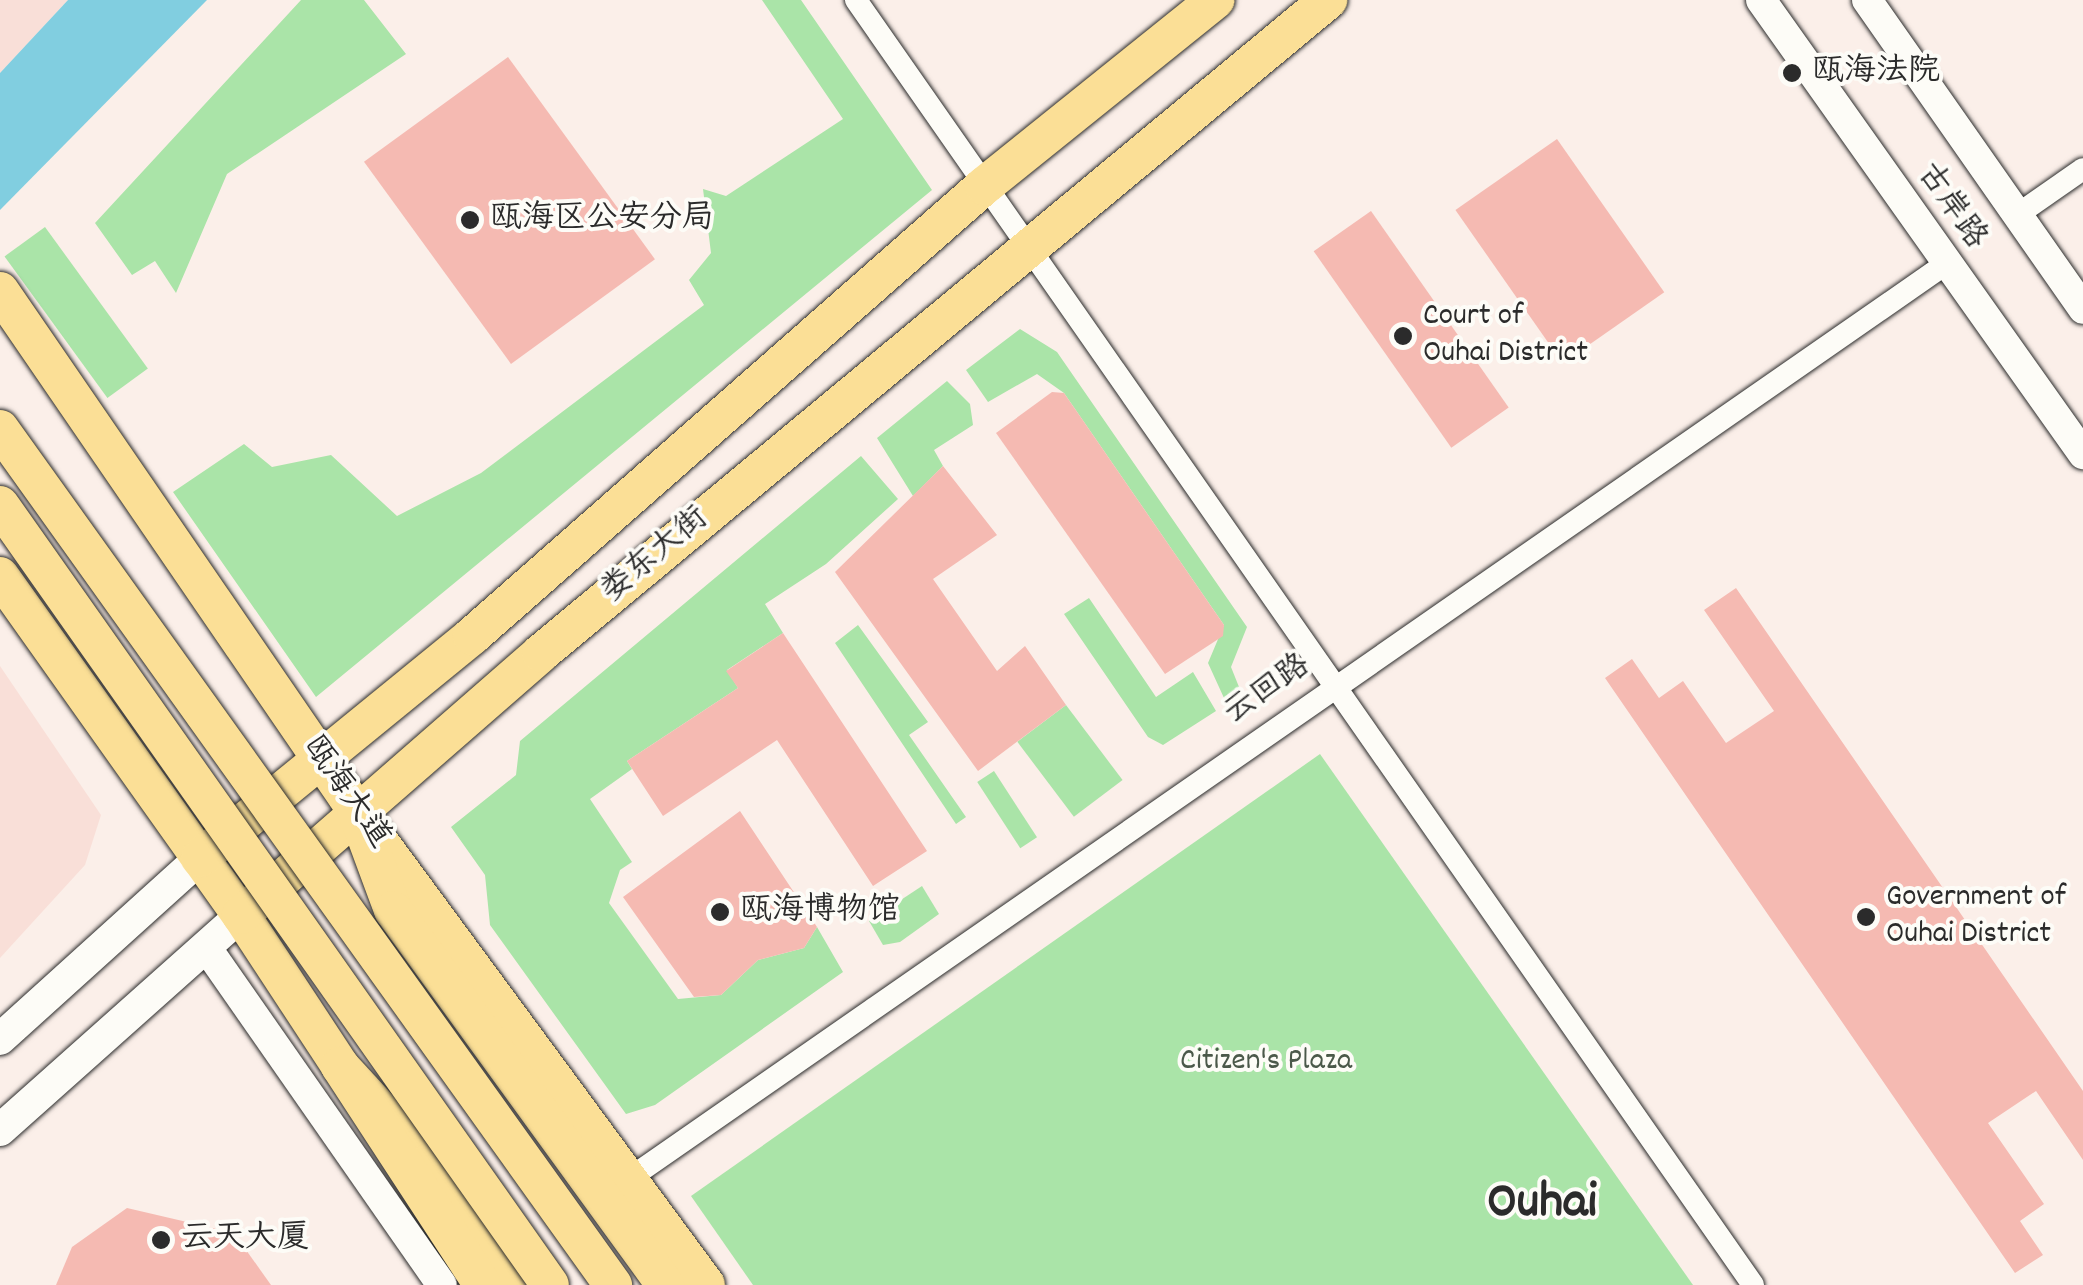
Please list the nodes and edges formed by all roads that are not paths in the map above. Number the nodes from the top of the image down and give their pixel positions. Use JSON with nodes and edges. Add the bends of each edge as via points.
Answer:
{"nodes":[{"id":1,"x":856,"y":0,"type":"edge"},
{"id":2,"x":1215,"y":0,"type":"edge"},
{"id":3,"x":1328,"y":0,"type":"edge"},
{"id":4,"x":1761,"y":0,"type":"edge"},
{"id":5,"x":1867,"y":0,"type":"edge"},
{"id":6,"x":2083,"y":169,"type":"edge"},
{"id":7,"x":984,"y":186,"type":"junction"},
{"id":8,"x":2017,"y":215,"type":"junction"},
{"id":9,"x":1026,"y":246,"type":"junction"},
{"id":10,"x":1947,"y":263,"type":"junction"},
{"id":11,"x":0,"y":290,"type":"edge"},
{"id":12,"x":2083,"y":309,"type":"edge"},
{"id":13,"x":0,"y":429,"type":"edge"},
{"id":14,"x":2083,"y":454,"type":"edge"},
{"id":15,"x":0,"y":505,"type":"edge"},
{"id":16,"x":0,"y":576,"type":"edge"},
{"id":17,"x":1333,"y":684,"type":"junction"},
{"id":18,"x":321,"y":760,"type":"junction"},
{"id":19,"x":356,"y":810,"type":"junction"},
{"id":20,"x":200,"y":858,"type":"junction"},
{"id":21,"x":242,"y":915,"type":"junction"},
{"id":22,"x":206,"y":947,"type":"junction"},
{"id":23,"x":0,"y":1039,"type":"edge"},
{"id":24,"x":340,"y":1066,"type":"junction"},
{"id":25,"x":0,"y":1130,"type":"edge"},
{"id":26,"x":630,"y":1178,"type":"junction"},
{"id":27,"x":442,"y":1285,"type":"edge"},
{"id":28,"x":483,"y":1285,"type":"edge"},
{"id":29,"x":516,"y":1285,"type":"edge"},
{"id":30,"x":550,"y":1285,"type":"edge"},
{"id":31,"x":613,"y":1285,"type":"edge"},
{"id":32,"x":665,"y":1285,"type":"edge"},
{"id":33,"x":706,"y":1285,"type":"edge"},
{"id":34,"x":1753,"y":1285,"type":"edge"}],
"edges":[{"from":1,"to":7,"type":"street"},
{"from":2,"to":7,"type":"main road","name":"娄东大街"},
{"from":3,"to":9,"type":"main road","name":"娄东大街"},
{"from":4,"to":10,"type":"street","name":"古岸路"},
{"from":5,"to":8,"type":"street","name":"古岸路"},
{"from":6,"to":8,"type":"street"},
{"from":7,"to":9,"type":"street"},
{"from":7,"to":18,"type":"main road","name":"娄东大街","via":[[472,636]]},
{"from":8,"to":12,"type":"street","name":"古岸路"},
{"from":9,"to":17,"type":"street"},
{"from":9,"to":19,"type":"main road","name":"娄东大街"},
{"from":10,"to":14,"type":"street","name":"古岸路"},
{"from":10,"to":17,"type":"street","name":"云回路"},
{"from":11,"to":18,"type":"main road","name":"瓯海大道"},
{"from":13,"to":31,"type":"main road","name":"瓯海大道","bridge":true},
{"from":15,"to":30,"type":"main road","bridge":true},
{"from":16,"to":20,"type":"main road"},
{"from":17,"to":26,"type":"street","name":"云回路"},
{"from":17,"to":34,"type":"street"},
{"from":18,"to":19,"type":"main road","name":"瓯海大道"},
{"from":18,"to":20,"type":"main road","name":"娄东大街"},
{"from":19,"to":21,"type":"main road","name":"娄东大街"},
{"from":19,"to":26,"type":"main road","name":"瓯海大道"},
{"from":19,"to":32,"type":"main road","via":[[393,910]]},
{"from":20,"to":21,"type":"main road"},
{"from":20,"to":23,"type":"main road","name":"娄东大街"},
{"from":21,"to":22,"type":"main road","name":"娄东大街"},
{"from":21,"to":24,"type":"main road"},
{"from":22,"to":25,"type":"main road","name":"娄东大街"},
{"from":22,"to":27,"type":"street"},
{"from":24,"to":28,"type":"main road"},
{"from":24,"to":29,"type":"main road","via":[[429,1162]]},
{"from":26,"to":33,"type":"main road","name":"瓯海大道"}]}
